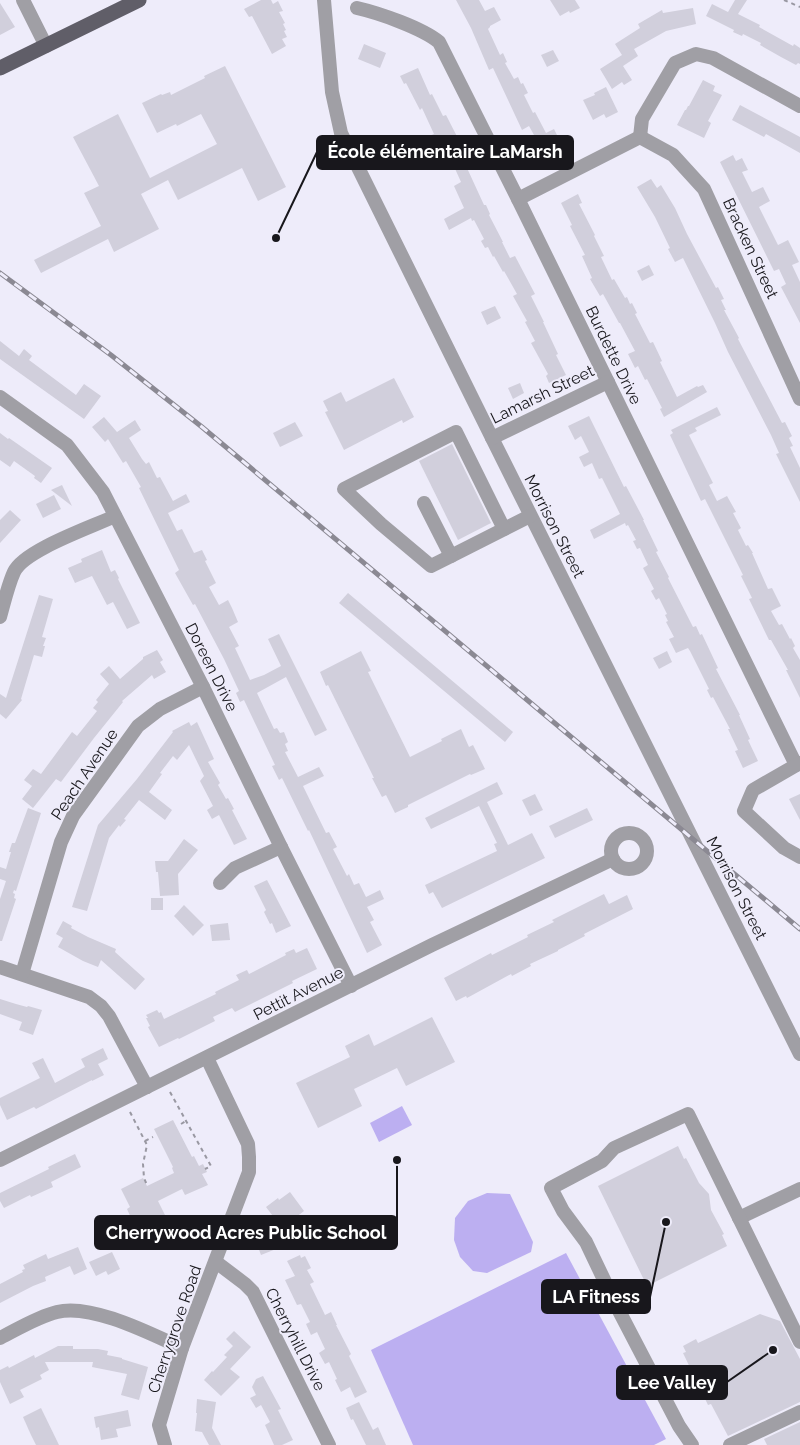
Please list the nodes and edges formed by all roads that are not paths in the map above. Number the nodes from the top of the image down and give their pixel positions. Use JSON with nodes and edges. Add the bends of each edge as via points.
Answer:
{"nodes":[{"id":1,"x":23,"y":0,"type":"edge"},
{"id":2,"x":139,"y":0,"type":"edge"},
{"id":3,"x":324,"y":0,"type":"edge"},
{"id":4,"x":357,"y":8,"type":"dead end"},
{"id":5,"x":46,"y":46,"type":"junction"},
{"id":6,"x":0,"y":68,"type":"edge"},
{"id":7,"x":800,"y":106,"type":"edge"},
{"id":8,"x":640,"y":137,"type":"junction"},
{"id":9,"x":518,"y":199,"type":"junction"},
{"id":10,"x":608,"y":382,"type":"junction"},
{"id":11,"x":0,"y":397,"type":"edge"},
{"id":12,"x":800,"y":399,"type":"edge"},
{"id":13,"x":492,"y":438,"type":"junction"},
{"id":14,"x":424,"y":503,"type":"dead end"},
{"id":15,"x":115,"y":516,"type":"junction"},
{"id":16,"x":530,"y":516,"type":"junction"},
{"id":17,"x":504,"y":529,"type":"junction"},
{"id":18,"x":450,"y":556,"type":"junction"},
{"id":19,"x":0,"y":617,"type":"edge"},
{"id":20,"x":203,"y":687,"type":"junction"},
{"id":21,"x":798,"y":764,"type":"edge"},
{"id":22,"x":281,"y":847,"type":"junction"},
{"id":23,"x":800,"y":857,"type":"edge"},
{"id":24,"x":613,"y":859,"type":"dead end"},
{"id":25,"x":220,"y":883,"type":"dead end"},
{"id":26,"x":0,"y":967,"type":"edge"},
{"id":27,"x":22,"y":974,"type":"junction"},
{"id":28,"x":351,"y":986,"type":"junction"},
{"id":29,"x":800,"y":1054,"type":"edge"},
{"id":30,"x":206,"y":1058,"type":"junction"},
{"id":31,"x":147,"y":1087,"type":"junction"},
{"id":32,"x":0,"y":1160,"type":"edge"},
{"id":33,"x":800,"y":1189,"type":"edge"},
{"id":34,"x":739,"y":1218,"type":"junction"},
{"id":35,"x":216,"y":1262,"type":"junction"},
{"id":36,"x":0,"y":1338,"type":"edge"},
{"id":37,"x":800,"y":1342,"type":"edge"},
{"id":38,"x":182,"y":1348,"type":"junction"},
{"id":39,"x":800,"y":1412,"type":"edge"},
{"id":40,"x":165,"y":1445,"type":"edge"},
{"id":41,"x":329,"y":1445,"type":"edge"},
{"id":42,"x":692,"y":1445,"type":"edge"},
{"id":43,"x":730,"y":1445,"type":"edge"}],
"edges":[{"from":1,"to":5,"type":"street"},
{"from":2,"to":5,"type":"main road"},
{"from":3,"to":13,"type":"street","name":"Morrison Street","via":[[332,92],[341,133]]},
{"from":4,"to":9,"type":"street","name":"Burdette Drive","via":[[375,12],[439,42]]},
{"from":5,"to":6,"type":"main road"},
{"from":7,"to":8,"type":"street","via":[[713,58],[696,54],[675,63],[642,119]]},
{"from":8,"to":9,"type":"street"},
{"from":8,"to":12,"type":"street","name":"Bracken Street","via":[[673,155],[704,188]]},
{"from":9,"to":10,"type":"street","name":"Burdette Drive"},
{"from":10,"to":13,"type":"street","name":"Lamarsh Street"},
{"from":10,"to":21,"type":"street","name":"Burdette Drive"},
{"from":11,"to":15,"type":"street","name":"Doreen Drive","via":[[67,445],[103,492]]},
{"from":13,"to":16,"type":"street","name":"Morrison Street"},
{"from":14,"to":18,"type":"street"},
{"from":15,"to":19,"type":"street","via":[[29,556],[14,571]]},
{"from":15,"to":20,"type":"street","name":"Doreen Drive"},
{"from":16,"to":17,"type":"street"},
{"from":16,"to":29,"type":"street","name":"Morrison Street"},
{"from":17,"to":18,"type":"street"},
{"from":17,"to":18,"type":"street","via":[[456,432],[344,489],[431,566]]},
{"from":20,"to":22,"type":"street","name":"Doreen Drive"},
{"from":20,"to":27,"type":"street","name":"Peach Avenue","via":[[160,709],[138,726],[73,816],[61,842]]},
{"from":21,"to":23,"type":"street","via":[[754,790],[744,811],[784,848]]},
{"from":22,"to":25,"type":"street","via":[[236,868]]},
{"from":22,"to":28,"type":"street","name":"Doreen Drive"},
{"from":24,"to":28,"type":"street","name":"Pettit Avenue"},
{"from":26,"to":27,"type":"street"},
{"from":27,"to":31,"type":"street","via":[[89,997],[101,1006]]},
{"from":28,"to":30,"type":"street","name":"Pettit Avenue"},
{"from":30,"to":31,"type":"street","name":"Pettit Avenue"},
{"from":30,"to":35,"type":"street","name":"Cherrygrove Road","via":[[246,1139],[250,1158],[249,1172]]},
{"from":31,"to":32,"type":"street","name":"Pettit Avenue"},
{"from":33,"to":34,"type":"street"},
{"from":34,"to":37,"type":"street"},
{"from":34,"to":42,"type":"street","via":[[688,1114],[614,1148],[602,1161],[551,1188],[586,1242],[679,1426]]},
{"from":35,"to":38,"type":"street","name":"Cherrygrove Road"},
{"from":35,"to":41,"type":"street","name":"Cherryhill Drive","via":[[253,1292]]},
{"from":36,"to":38,"type":"street","via":[[40,1318],[74,1311],[134,1327]]},
{"from":38,"to":40,"type":"street","name":"Cherrygrove Road","via":[[159,1426]]},
{"from":39,"to":43,"type":"street"}]}
